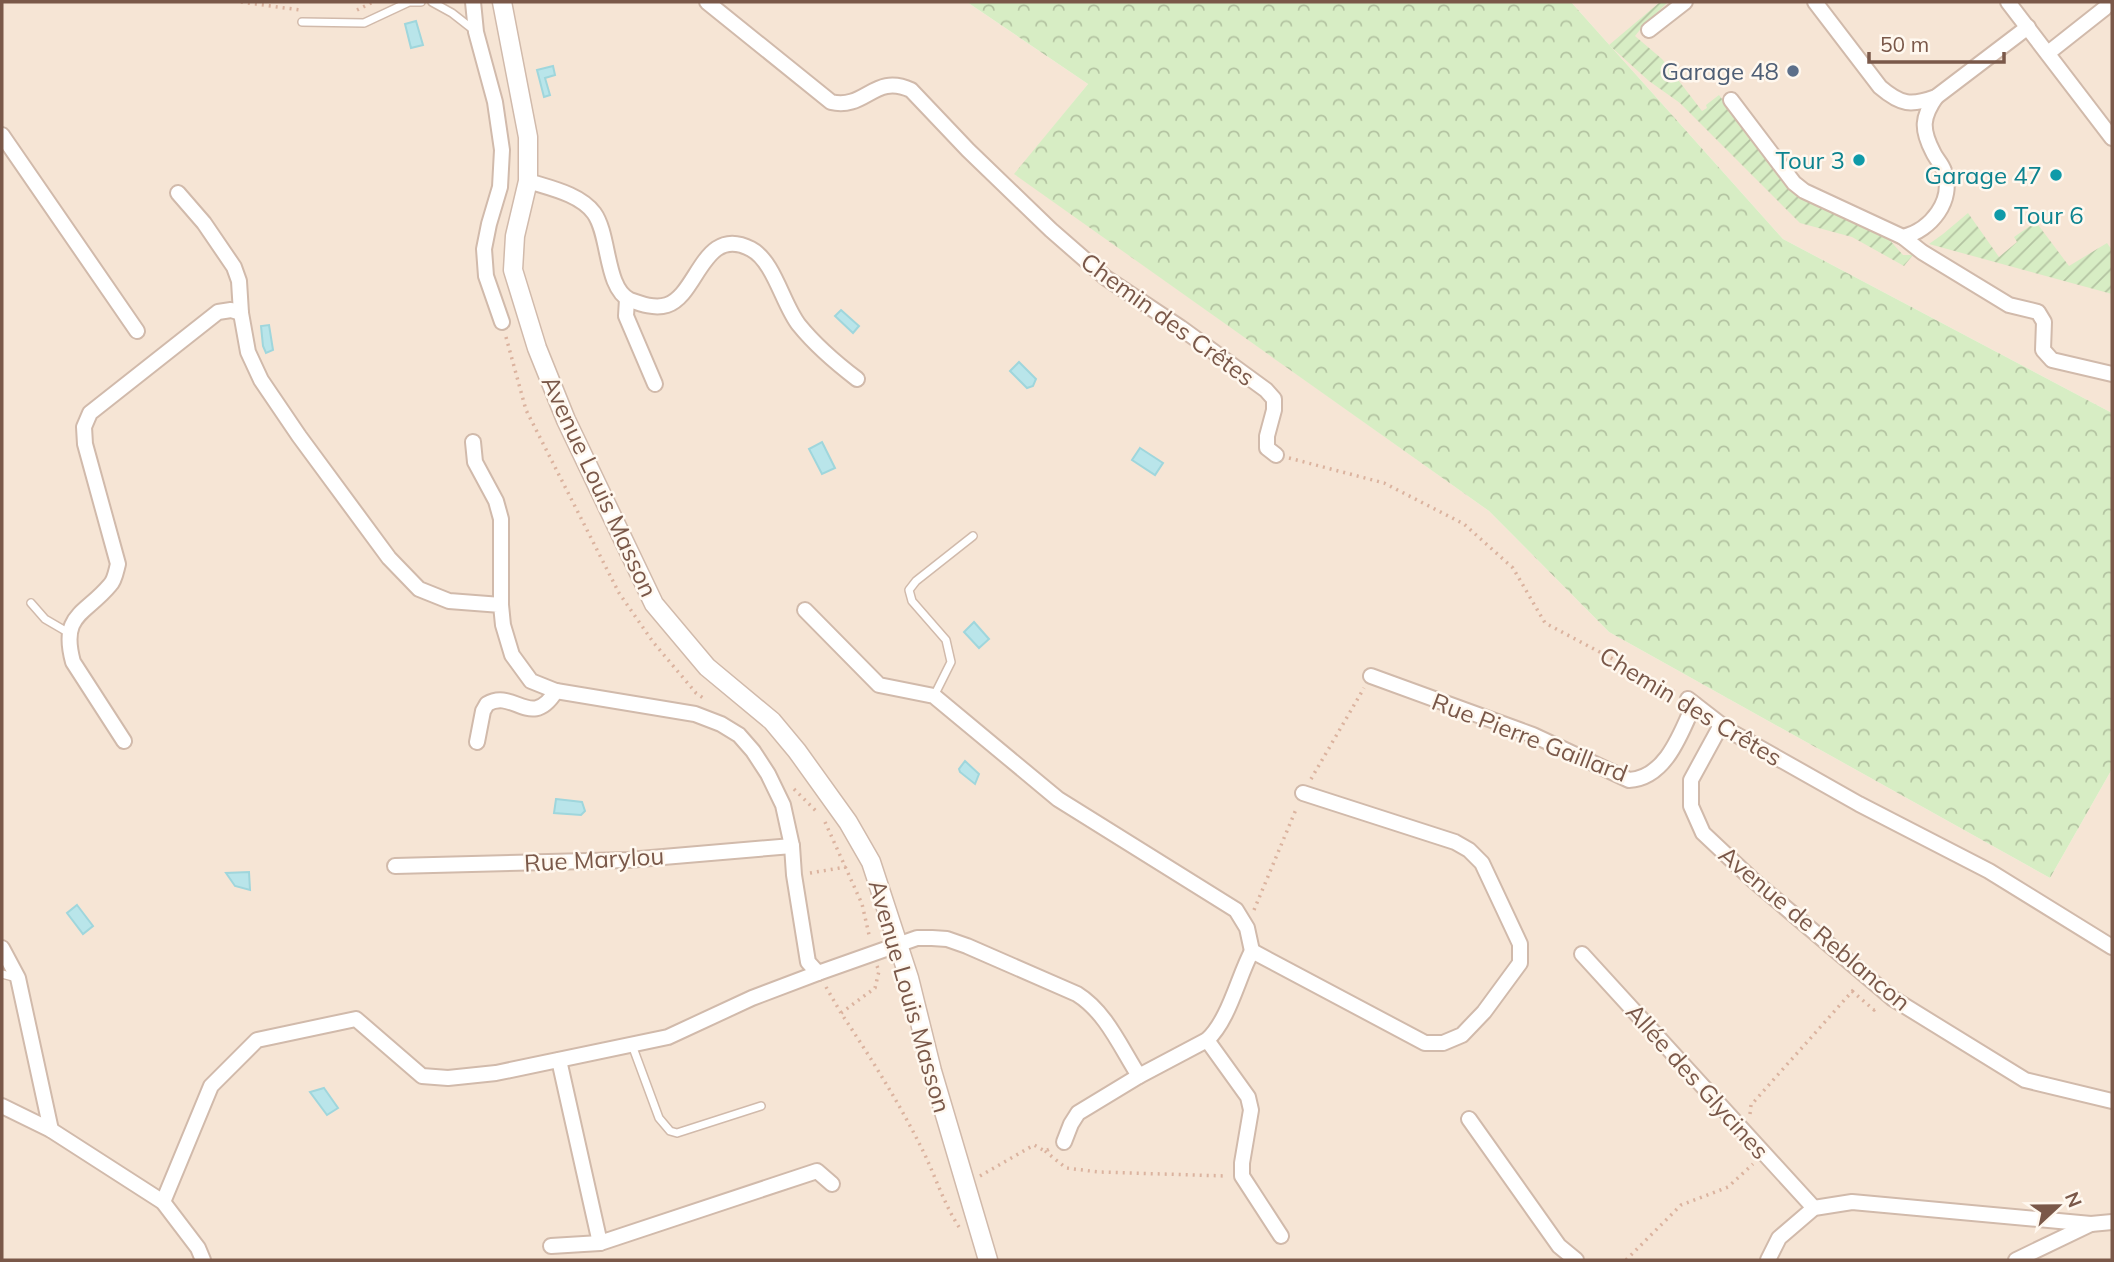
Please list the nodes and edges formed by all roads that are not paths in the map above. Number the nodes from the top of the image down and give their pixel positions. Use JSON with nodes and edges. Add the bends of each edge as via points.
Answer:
{"nodes":[{"id":1,"x":421,"y":2,"type":"edge"},
{"id":2,"x":432,"y":2,"type":"edge"},
{"id":3,"x":473,"y":2,"type":"edge"},
{"id":4,"x":502,"y":2,"type":"edge"},
{"id":5,"x":707,"y":2,"type":"edge"},
{"id":6,"x":1685,"y":2,"type":"edge"},
{"id":7,"x":1815,"y":2,"type":"edge"},
{"id":8,"x":2008,"y":2,"type":"edge"},
{"id":9,"x":2105,"y":8,"type":"dead end"},
{"id":10,"x":302,"y":22,"type":"dead end"},
{"id":11,"x":2028,"y":27,"type":"junction"},
{"id":12,"x":1649,"y":30,"type":"dead end"},
{"id":13,"x":476,"y":32,"type":"junction"},
{"id":14,"x":2048,"y":52,"type":"junction"},
{"id":15,"x":1936,"y":97,"type":"junction"},
{"id":16,"x":1731,"y":100,"type":"dead end"},
{"id":17,"x":2,"y":135,"type":"edge"},
{"id":18,"x":2112,"y":138,"type":"edge"},
{"id":19,"x":528,"y":181,"type":"junction"},
{"id":20,"x":178,"y":193,"type":"dead end"},
{"id":21,"x":1903,"y":237,"type":"junction"},
{"id":22,"x":627,"y":299,"type":"junction"},
{"id":23,"x":241,"y":313,"type":"junction"},
{"id":24,"x":502,"y":321,"type":"dead end"},
{"id":25,"x":136,"y":331,"type":"dead end"},
{"id":26,"x":2112,"y":374,"type":"edge"},
{"id":27,"x":858,"y":379,"type":"dead end"},
{"id":28,"x":654,"y":384,"type":"dead end"},
{"id":29,"x":473,"y":442,"type":"dead end"},
{"id":30,"x":1276,"y":455,"type":"road end"},
{"id":31,"x":973,"y":536,"type":"dead end"},
{"id":32,"x":31,"y":604,"type":"dead end"},
{"id":33,"x":500,"y":605,"type":"junction"},
{"id":34,"x":805,"y":610,"type":"dead end"},
{"id":35,"x":69,"y":633,"type":"junction"},
{"id":36,"x":1371,"y":676,"type":"dead end"},
{"id":37,"x":556,"y":691,"type":"junction"},
{"id":38,"x":934,"y":696,"type":"junction"},
{"id":39,"x":1691,"y":701,"type":"joint"},
{"id":40,"x":1721,"y":725,"type":"junction"},
{"id":41,"x":124,"y":741,"type":"dead end"},
{"id":42,"x":477,"y":742,"type":"dead end"},
{"id":43,"x":1303,"y":793,"type":"dead end"},
{"id":44,"x":792,"y":846,"type":"junction"},
{"id":45,"x":395,"y":866,"type":"dead end"},
{"id":46,"x":899,"y":945,"type":"junction"},
{"id":47,"x":2112,"y":947,"type":"edge"},
{"id":48,"x":2,"y":948,"type":"edge"},
{"id":49,"x":1252,"y":951,"type":"junction"},
{"id":50,"x":1582,"y":954,"type":"dead end"},
{"id":51,"x":2,"y":974,"type":"edge"},
{"id":52,"x":818,"y":974,"type":"junction"},
{"id":53,"x":18,"y":978,"type":"junction"},
{"id":54,"x":1207,"y":1040,"type":"junction"},
{"id":55,"x":631,"y":1045,"type":"junction"},
{"id":56,"x":559,"y":1060,"type":"junction"},
{"id":57,"x":1139,"y":1076,"type":"junction"},
{"id":58,"x":2112,"y":1101,"type":"edge"},
{"id":59,"x":2,"y":1106,"type":"edge"},
{"id":60,"x":761,"y":1106,"type":"dead end"},
{"id":61,"x":1469,"y":1119,"type":"dead end"},
{"id":62,"x":51,"y":1130,"type":"junction"},
{"id":63,"x":1064,"y":1142,"type":"road end"},
{"id":64,"x":832,"y":1184,"type":"dead end"},
{"id":65,"x":163,"y":1202,"type":"junction"},
{"id":66,"x":1814,"y":1208,"type":"junction"},
{"id":67,"x":2112,"y":1222,"type":"edge"},
{"id":68,"x":2091,"y":1224,"type":"junction"},
{"id":69,"x":1282,"y":1236,"type":"dead end"},
{"id":70,"x":600,"y":1243,"type":"junction"},
{"id":71,"x":551,"y":1246,"type":"dead end"},
{"id":72,"x":203,"y":1260,"type":"edge"},
{"id":73,"x":988,"y":1260,"type":"edge"},
{"id":74,"x":1576,"y":1260,"type":"edge"},
{"id":75,"x":1769,"y":1260,"type":"edge"},
{"id":76,"x":2016,"y":1260,"type":"edge"}],
"edges":[{"from":1,"to":10,"type":"lane","via":[[410,2],[363,23]]},
{"from":2,"to":13,"type":"lane"},
{"from":3,"to":13,"type":"street"},
{"from":4,"to":19,"type":"street","name":"Avenue Louis Masson","via":[[528,137]]},
{"from":5,"to":30,"type":"street","name":"Chemin des Crêtes","via":[[831,102],[844,105],[881,86],[900,85],[911,90],[968,150],[1106,278],[1266,390],[1274,399],[1267,448]]},
{"from":6,"to":12,"type":"street"},
{"from":7,"to":15,"type":"street","via":[[1894,99],[1919,103]]},
{"from":8,"to":11,"type":"street"},
{"from":9,"to":14,"type":"street"},
{"from":11,"to":14,"type":"street"},
{"from":11,"to":15,"type":"street"},
{"from":13,"to":24,"type":"street","via":[[502,150],[500,187],[484,249],[486,276]]},
{"from":14,"to":18,"type":"street"},
{"from":15,"to":21,"type":"street","via":[[1926,111],[1925,125],[1943,168],[1946,195],[1932,221]]},
{"from":16,"to":21,"type":"street","via":[[1804,191]]},
{"from":17,"to":25,"type":"street"},
{"from":19,"to":22,"type":"street","via":[[572,196],[593,212],[604,230],[615,282]]},
{"from":19,"to":46,"type":"street","name":"Avenue Louis Masson","via":[[515,236],[513,270],[566,420],[654,604],[707,667],[772,721],[821,782],[871,862]]},
{"from":20,"to":23,"type":"street","via":[[234,267],[240,281]]},
{"from":21,"to":26,"type":"street","via":[[2009,305],[2038,312],[2045,322],[2043,350],[2052,360]]},
{"from":22,"to":27,"type":"street","via":[[654,307],[669,305],[717,248],[732,244],[751,249],[764,259],[798,324],[821,350]]},
{"from":22,"to":28,"type":"street","via":[[626,316]]},
{"from":23,"to":33,"type":"street","via":[[248,352],[261,380],[389,558],[419,589],[449,601]]},
{"from":23,"to":35,"type":"street","via":[[218,312],[90,413],[84,427],[85,444],[118,564],[113,583],[74,620]]},
{"from":29,"to":33,"type":"street","via":[[475,462],[501,519]]},
{"from":31,"to":38,"type":"lane","via":[[909,590],[912,601],[946,640],[951,662]]},
{"from":32,"to":35,"type":"lane"},
{"from":33,"to":37,"type":"street","via":[[512,655],[531,681]]},
{"from":34,"to":38,"type":"street","via":[[879,684]]},
{"from":35,"to":41,"type":"street","via":[[72,662]]},
{"from":36,"to":39,"type":"street","name":"Rue Pierre Gaillard","via":[[1533,735],[1629,780],[1646,777],[1661,764],[1679,738]]},
{"from":37,"to":42,"type":"street","via":[[543,707],[535,709],[499,700],[487,704]]},
{"from":37,"to":44,"type":"street","via":[[695,713],[721,724],[739,736],[768,774],[783,804]]},
{"from":38,"to":49,"type":"street","via":[[1058,799],[1236,910],[1247,928]]},
{"from":39,"to":40,"type":"street","name":"Chemin des Crêtes"},
{"from":40,"to":47,"type":"street","name":"Chemin des Crêtes","via":[[1989,871]]},
{"from":40,"to":58,"type":"street","name":"Avenue de Reblancon","via":[[1691,780],[1691,806],[1703,833],[1892,998],[2025,1080]]},
{"from":43,"to":49,"type":"street","via":[[1469,850],[1482,863],[1515,932],[1520,963],[1470,1028],[1452,1041],[1435,1044],[1397,1029]]},
{"from":44,"to":45,"type":"street","name":"Rue Marylou","via":[[628,860]]},
{"from":44,"to":52,"type":"street","via":[[808,962]]},
{"from":46,"to":52,"type":"street"},
{"from":46,"to":57,"type":"street","via":[[917,938],[947,939],[1077,994],[1095,1007]]},
{"from":46,"to":73,"type":"street","name":"Avenue Louis Masson"},
{"from":48,"to":53,"type":"street"},
{"from":49,"to":54,"type":"street","via":[[1223,1018]]},
{"from":50,"to":66,"type":"street","name":"Allée des Glycines"},
{"from":51,"to":53,"type":"lane"},
{"from":52,"to":55,"type":"street","via":[[668,1037]]},
{"from":53,"to":62,"type":"street"},
{"from":54,"to":57,"type":"street"},
{"from":54,"to":69,"type":"street","via":[[1248,1097],[1251,1110],[1242,1176]]},
{"from":55,"to":56,"type":"street"},
{"from":55,"to":60,"type":"lane","via":[[659,1118],[670,1131],[677,1133]]},
{"from":56,"to":65,"type":"street","via":[[496,1073],[422,1076],[356,1019],[257,1040],[211,1086]]},
{"from":56,"to":70,"type":"street"},
{"from":57,"to":63,"type":"street","via":[[1078,1113]]},
{"from":59,"to":62,"type":"street"},
{"from":61,"to":74,"type":"street","via":[[1559,1246]]},
{"from":62,"to":65,"type":"street"},
{"from":64,"to":70,"type":"street","via":[[817,1171]]},
{"from":65,"to":72,"type":"street"},
{"from":66,"to":68,"type":"street","via":[[1852,1202]]},
{"from":66,"to":75,"type":"street","via":[[1779,1238]]},
{"from":67,"to":68,"type":"street"},
{"from":68,"to":76,"type":"street"},
{"from":70,"to":71,"type":"street"}]}
